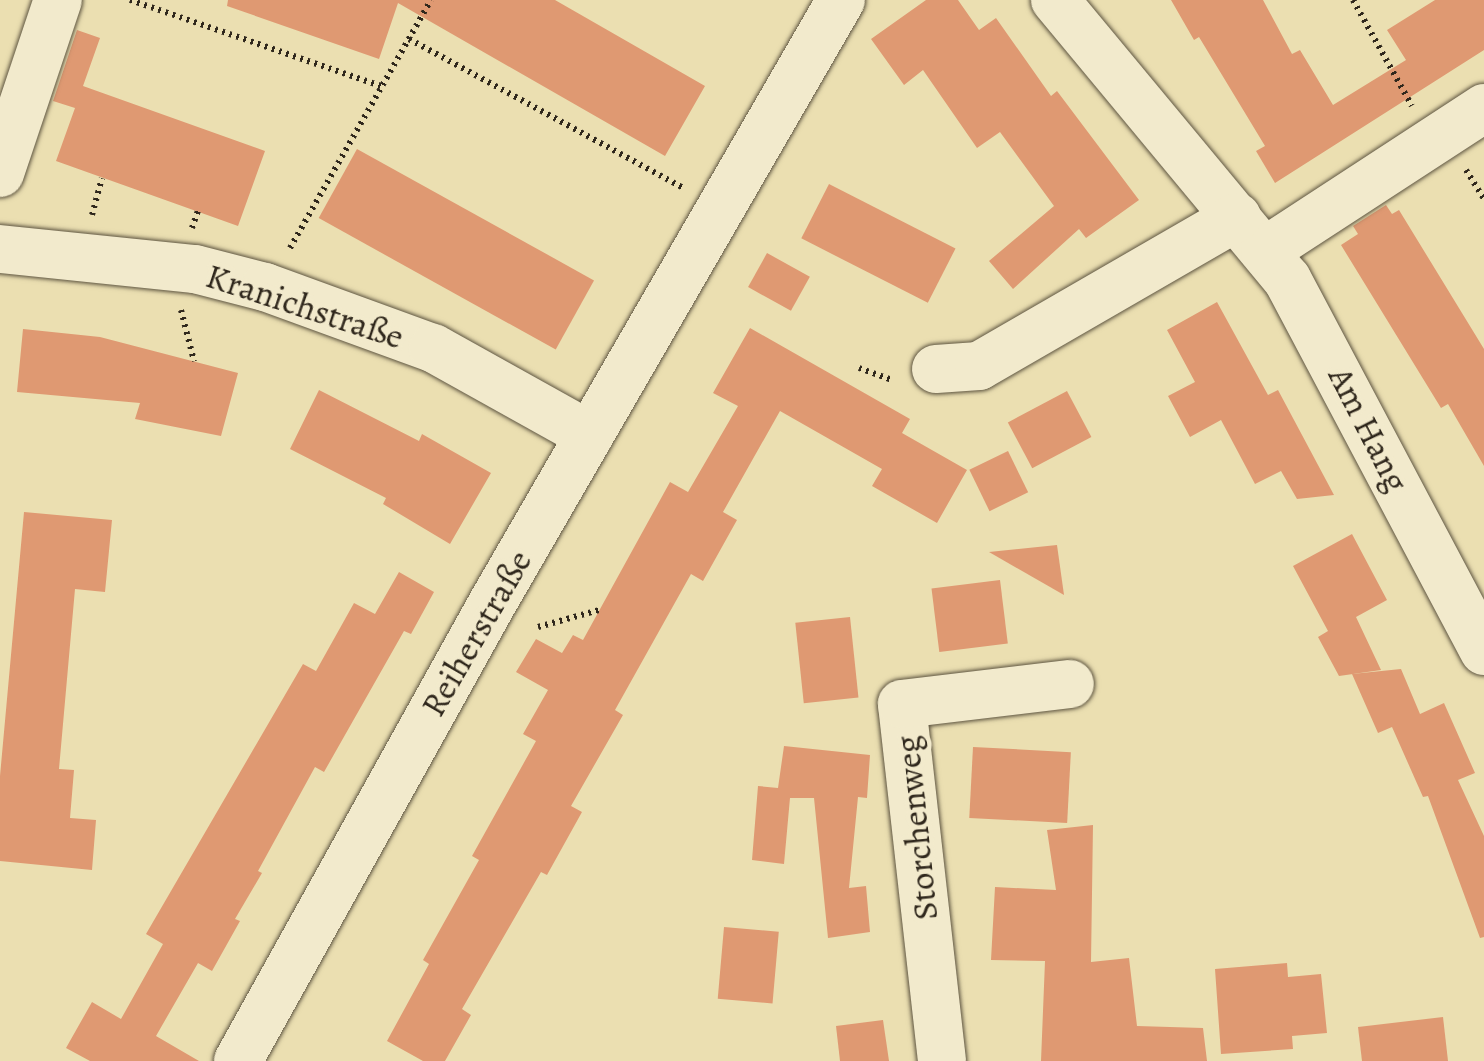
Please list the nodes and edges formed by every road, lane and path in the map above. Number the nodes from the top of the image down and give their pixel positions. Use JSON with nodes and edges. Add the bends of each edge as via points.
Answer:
{"nodes":[{"id":1,"x":58,"y":0,"type":"edge"},
{"id":2,"x":130,"y":0,"type":"edge"},
{"id":3,"x":431,"y":0,"type":"edge"},
{"id":4,"x":841,"y":0,"type":"edge"},
{"id":5,"x":1055,"y":0,"type":"edge"},
{"id":6,"x":1354,"y":0,"type":"edge"},
{"id":7,"x":409,"y":39,"type":"junction"},
{"id":8,"x":384,"y":87,"type":"junction"},
{"id":9,"x":1484,"y":108,"type":"edge"},
{"id":10,"x":1432,"y":142,"type":"junction"},
{"id":11,"x":0,"y":173,"type":"edge"},
{"id":12,"x":721,"y":209,"type":"junction"},
{"id":13,"x":1251,"y":234,"type":"junction"},
{"id":14,"x":0,"y":249,"type":"edge"},
{"id":15,"x":265,"y":287,"type":"junction"},
{"id":16,"x":176,"y":294,"type":"dead end"},
{"id":17,"x":194,"y":361,"type":"dead end"},
{"id":18,"x":936,"y":369,"type":"dead end"},
{"id":19,"x":589,"y":434,"type":"junction"},
{"id":20,"x":599,"y":610,"type":"dead end"},
{"id":21,"x":538,"y":627,"type":"dead end"},
{"id":22,"x":1484,"y":651,"type":"edge"},
{"id":23,"x":1070,"y":684,"type":"dead end"},
{"id":24,"x":238,"y":1061,"type":"edge"},
{"id":25,"x":942,"y":1061,"type":"edge"}],
"edges":[{"from":1,"to":11,"type":"street"},
{"from":2,"to":8,"type":"path"},
{"from":3,"to":7,"type":"path"},
{"from":4,"to":12,"type":"street","name":"Reiherstraße"},
{"from":5,"to":13,"type":"street","name":"Am Hang"},
{"from":6,"to":10,"type":"path"},
{"from":7,"to":8,"type":"path"},
{"from":7,"to":12,"type":"path"},
{"from":8,"to":15,"type":"path"},
{"from":9,"to":10,"type":"street"},
{"from":10,"to":13,"type":"street"},
{"from":12,"to":19,"type":"street","name":"Reiherstraße"},
{"from":13,"to":18,"type":"street","via":[[979,366]]},
{"from":13,"to":22,"type":"street","name":"Am Hang","via":[[1307,310]]},
{"from":14,"to":15,"type":"street","name":"Kranichstraße","via":[[195,269]]},
{"from":15,"to":19,"type":"street","name":"Kranichstraße","via":[[432,348]]},
{"from":16,"to":17,"type":"path"},
{"from":19,"to":24,"type":"street","name":"Reiherstraße"},
{"from":20,"to":21,"type":"path"},
{"from":23,"to":25,"type":"street","name":"Storchenweg","via":[[902,704]]}]}
